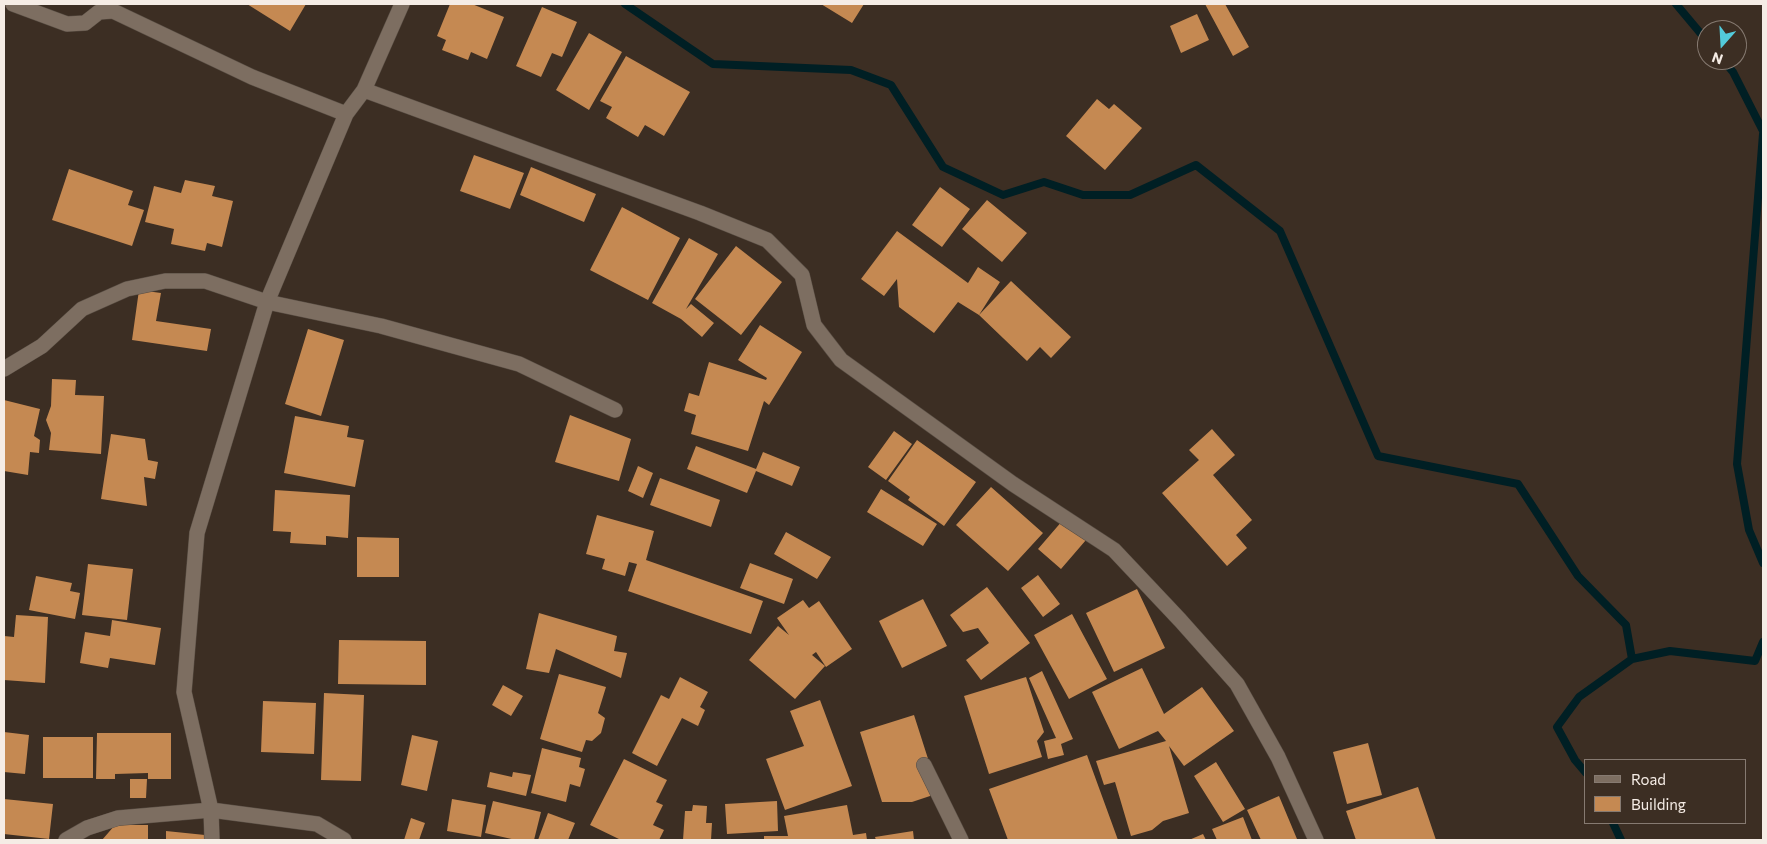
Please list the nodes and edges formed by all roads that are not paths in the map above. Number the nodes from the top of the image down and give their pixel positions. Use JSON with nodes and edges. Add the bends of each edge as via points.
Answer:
{"nodes":[{"id":1,"x":13,"y":4,"type":"edge"},
{"id":2,"x":402,"y":4,"type":"edge"},
{"id":3,"x":364,"y":90,"type":"junction"},
{"id":4,"x":346,"y":114,"type":"junction"},
{"id":5,"x":267,"y":302,"type":"junction"},
{"id":6,"x":4,"y":369,"type":"edge"},
{"id":7,"x":615,"y":410,"type":"dead end"},
{"id":8,"x":924,"y":765,"type":"dead end"},
{"id":9,"x":211,"y":810,"type":"junction"},
{"id":10,"x":66,"y":840,"type":"edge"},
{"id":11,"x":212,"y":840,"type":"edge"},
{"id":12,"x":344,"y":840,"type":"edge"},
{"id":13,"x":961,"y":840,"type":"edge"},
{"id":14,"x":1316,"y":840,"type":"edge"}],
"edges":[{"from":1,"to":4,"type":"street","via":[[67,24],[84,23],[99,12],[113,11],[252,77]]},
{"from":2,"to":3,"type":"street"},
{"from":3,"to":4,"type":"street"},
{"from":3,"to":14,"type":"street","via":[[700,212],[767,240],[802,275],[814,325],[841,360],[1013,484],[1114,550],[1180,620],[1238,684],[1278,757]]},
{"from":4,"to":5,"type":"street"},
{"from":5,"to":6,"type":"street","via":[[205,281],[165,281],[127,289],[82,309],[42,346]]},
{"from":5,"to":7,"type":"street","via":[[382,326],[518,364]]},
{"from":5,"to":9,"type":"street","via":[[197,533],[184,692]]},
{"from":8,"to":13,"type":"street"},
{"from":9,"to":10,"type":"street","via":[[118,818],[87,828]]},
{"from":9,"to":11,"type":"street"},
{"from":9,"to":12,"type":"street","via":[[317,824]]}]}
